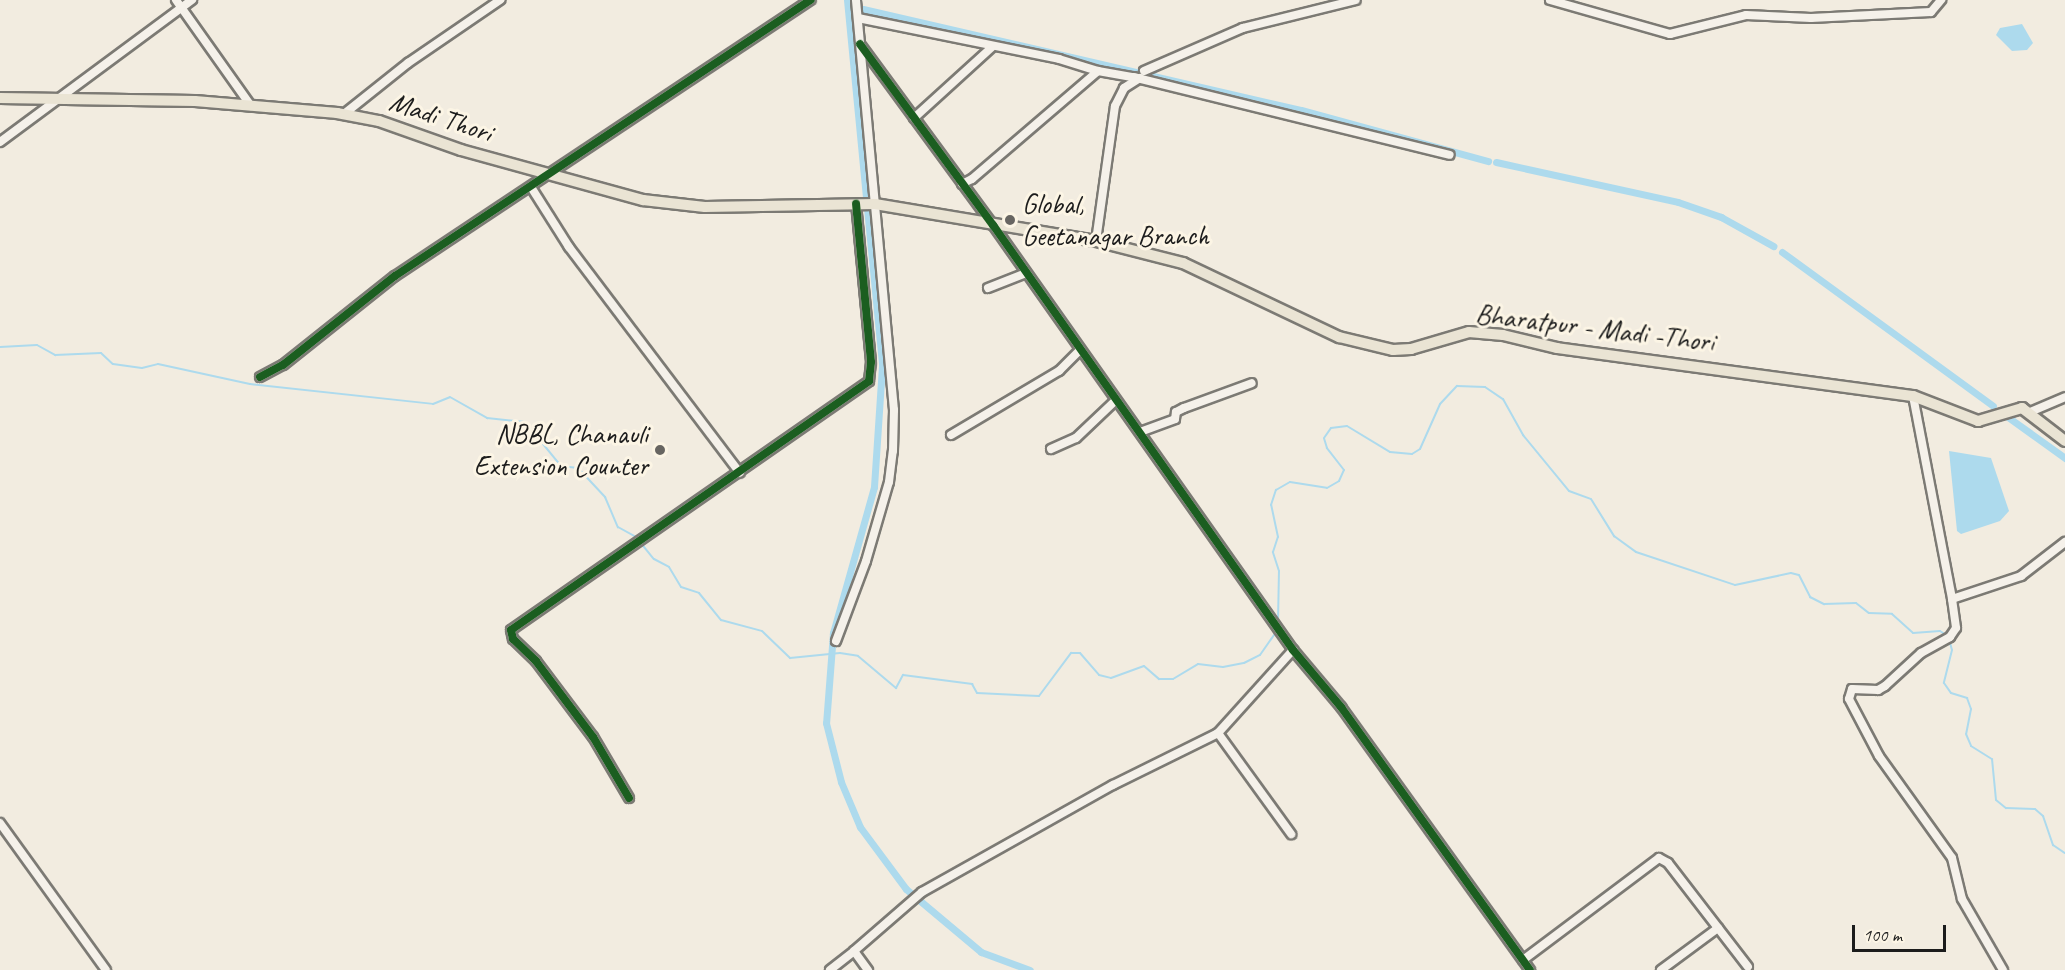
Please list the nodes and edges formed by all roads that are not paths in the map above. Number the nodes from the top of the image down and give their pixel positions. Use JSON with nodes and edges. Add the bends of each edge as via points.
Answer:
{"nodes":[{"id":1,"x":192,"y":0,"type":"edge"},
{"id":2,"x":500,"y":0,"type":"edge"},
{"id":3,"x":810,"y":0,"type":"edge"},
{"id":4,"x":856,"y":0,"type":"edge"},
{"id":5,"x":1356,"y":0,"type":"edge"},
{"id":6,"x":1550,"y":0,"type":"edge"},
{"id":7,"x":1941,"y":0,"type":"edge"},
{"id":8,"x":178,"y":4,"type":"edge"},
{"id":9,"x":858,"y":18,"type":"junction"},
{"id":10,"x":860,"y":44,"type":"junction"},
{"id":11,"x":992,"y":47,"type":"junction"},
{"id":12,"x":1098,"y":71,"type":"junction"},
{"id":13,"x":1144,"y":71,"type":"dead end"},
{"id":14,"x":1133,"y":77,"type":"junction"},
{"id":15,"x":0,"y":99,"type":"edge"},
{"id":16,"x":54,"y":101,"type":"junction"},
{"id":17,"x":251,"y":106,"type":"junction"},
{"id":18,"x":344,"y":114,"type":"junction"},
{"id":19,"x":914,"y":118,"type":"junction"},
{"id":20,"x":0,"y":142,"type":"edge"},
{"id":21,"x":1450,"y":155,"type":"dead end"},
{"id":22,"x":548,"y":175,"type":"junction"},
{"id":23,"x":962,"y":184,"type":"junction"},
{"id":24,"x":531,"y":187,"type":"junction"},
{"id":25,"x":867,"y":204,"type":"junction"},
{"id":26,"x":993,"y":225,"type":"junction"},
{"id":27,"x":1096,"y":241,"type":"junction"},
{"id":28,"x":1026,"y":273,"type":"junction"},
{"id":29,"x":988,"y":288,"type":"dead end"},
{"id":30,"x":1080,"y":350,"type":"junction"},
{"id":31,"x":260,"y":377,"type":"dead end"},
{"id":32,"x":1252,"y":383,"type":"dead end"},
{"id":33,"x":1912,"y":396,"type":"junction"},
{"id":34,"x":2065,"y":397,"type":"edge"},
{"id":35,"x":1116,"y":400,"type":"junction"},
{"id":36,"x":2030,"y":412,"type":"junction"},
{"id":37,"x":1140,"y":432,"type":"junction"},
{"id":38,"x":951,"y":435,"type":"dead end"},
{"id":39,"x":2065,"y":441,"type":"edge"},
{"id":40,"x":1051,"y":449,"type":"dead end"},
{"id":41,"x":740,"y":472,"type":"junction"},
{"id":42,"x":2065,"y":542,"type":"edge"},
{"id":43,"x":1952,"y":599,"type":"junction"},
{"id":44,"x":836,"y":641,"type":"dead end"},
{"id":45,"x":1293,"y":650,"type":"junction"},
{"id":46,"x":1218,"y":733,"type":"junction"},
{"id":47,"x":629,"y":798,"type":"dead end"},
{"id":48,"x":0,"y":823,"type":"edge"},
{"id":49,"x":1291,"y":834,"type":"dead end"},
{"id":50,"x":1718,"y":928,"type":"junction"},
{"id":51,"x":854,"y":951,"type":"junction"},
{"id":52,"x":1523,"y":960,"type":"junction"},
{"id":53,"x":1748,"y":967,"type":"dead end"},
{"id":54,"x":105,"y":970,"type":"edge"},
{"id":55,"x":830,"y":970,"type":"edge"},
{"id":56,"x":868,"y":970,"type":"edge"},
{"id":57,"x":1530,"y":970,"type":"edge"},
{"id":58,"x":1660,"y":970,"type":"edge"},
{"id":59,"x":2003,"y":970,"type":"edge"}],
"edges":[{"from":1,"to":8,"type":"street"},
{"from":2,"to":18,"type":"street","via":[[408,63]]},
{"from":3,"to":22,"type":"street"},
{"from":4,"to":9,"type":"street"},
{"from":5,"to":13,"type":"street","via":[[1243,28]]},
{"from":6,"to":7,"type":"street","via":[[1671,34],[1746,15],[1811,18],[1931,12]]},
{"from":8,"to":16,"type":"street"},
{"from":8,"to":17,"type":"street"},
{"from":9,"to":10,"type":"street"},
{"from":9,"to":11,"type":"street"},
{"from":10,"to":19,"type":"street"},
{"from":10,"to":25,"type":"street"},
{"from":11,"to":12,"type":"street","via":[[1059,59]]},
{"from":11,"to":19,"type":"street"},
{"from":12,"to":14,"type":"street"},
{"from":12,"to":23,"type":"street"},
{"from":14,"to":21,"type":"street"},
{"from":14,"to":27,"type":"street","via":[[1140,78],[1124,88],[1115,106]]},
{"from":15,"to":16,"type":"main road","name":"Madi Thori"},
{"from":16,"to":17,"type":"main road","name":"Madi Thori","via":[[114,98]]},
{"from":16,"to":20,"type":"street"},
{"from":17,"to":18,"type":"main road","name":"Madi Thori"},
{"from":18,"to":22,"type":"main road","name":"Madi Thori"},
{"from":19,"to":23,"type":"street"},
{"from":22,"to":24,"type":"street"},
{"from":22,"to":25,"type":"main road","name":"Madi Thori","via":[[643,200],[705,207]]},
{"from":23,"to":26,"type":"street"},
{"from":24,"to":31,"type":"street","via":[[395,276],[283,365]]},
{"from":24,"to":41,"type":"street","via":[[569,247]]},
{"from":25,"to":26,"type":"main road","name":"Bharatpur - Madi -Thori"},
{"from":25,"to":41,"type":"street","via":[[872,362],[869,381]]},
{"from":25,"to":44,"type":"street","via":[[894,410],[893,451],[889,482],[866,561]]},
{"from":26,"to":27,"type":"main road","name":"Bharatpur - Madi -Thori"},
{"from":26,"to":28,"type":"street"},
{"from":27,"to":33,"type":"main road","name":"Bharatpur - Madi -Thori","via":[[1183,263],[1339,337],[1393,350],[1477,332],[1557,348]]},
{"from":28,"to":29,"type":"street"},
{"from":28,"to":30,"type":"street"},
{"from":30,"to":35,"type":"street"},
{"from":30,"to":38,"type":"street","via":[[1059,371]]},
{"from":32,"to":37,"type":"street","via":[[1184,408],[1176,412],[1175,419]]},
{"from":33,"to":36,"type":"main road","name":"Bharatpur - Madi -Thori","via":[[1978,421],[2013,408]]},
{"from":33,"to":43,"type":"street"},
{"from":34,"to":36,"type":"street"},
{"from":35,"to":37,"type":"street"},
{"from":35,"to":40,"type":"street","via":[[1076,438]]},
{"from":36,"to":39,"type":"main road"},
{"from":37,"to":45,"type":"street"},
{"from":41,"to":47,"type":"street","via":[[510,633],[593,737]]},
{"from":42,"to":43,"type":"street","via":[[2021,576]]},
{"from":43,"to":59,"type":"street","via":[[1956,628],[1950,637],[1921,653],[1885,686],[1878,690],[1852,689],[1849,699],[1879,756],[1952,858],[1962,899]]},
{"from":45,"to":46,"type":"street"},
{"from":45,"to":52,"type":"street","via":[[1341,707]]},
{"from":46,"to":49,"type":"street"},
{"from":46,"to":51,"type":"street","via":[[1113,785],[914,898]]},
{"from":48,"to":54,"type":"street"},
{"from":50,"to":52,"type":"street","via":[[1668,862],[1659,858]]},
{"from":50,"to":53,"type":"street"},
{"from":50,"to":58,"type":"street"},
{"from":51,"to":55,"type":"street"},
{"from":51,"to":56,"type":"street"},
{"from":52,"to":57,"type":"street"}]}
